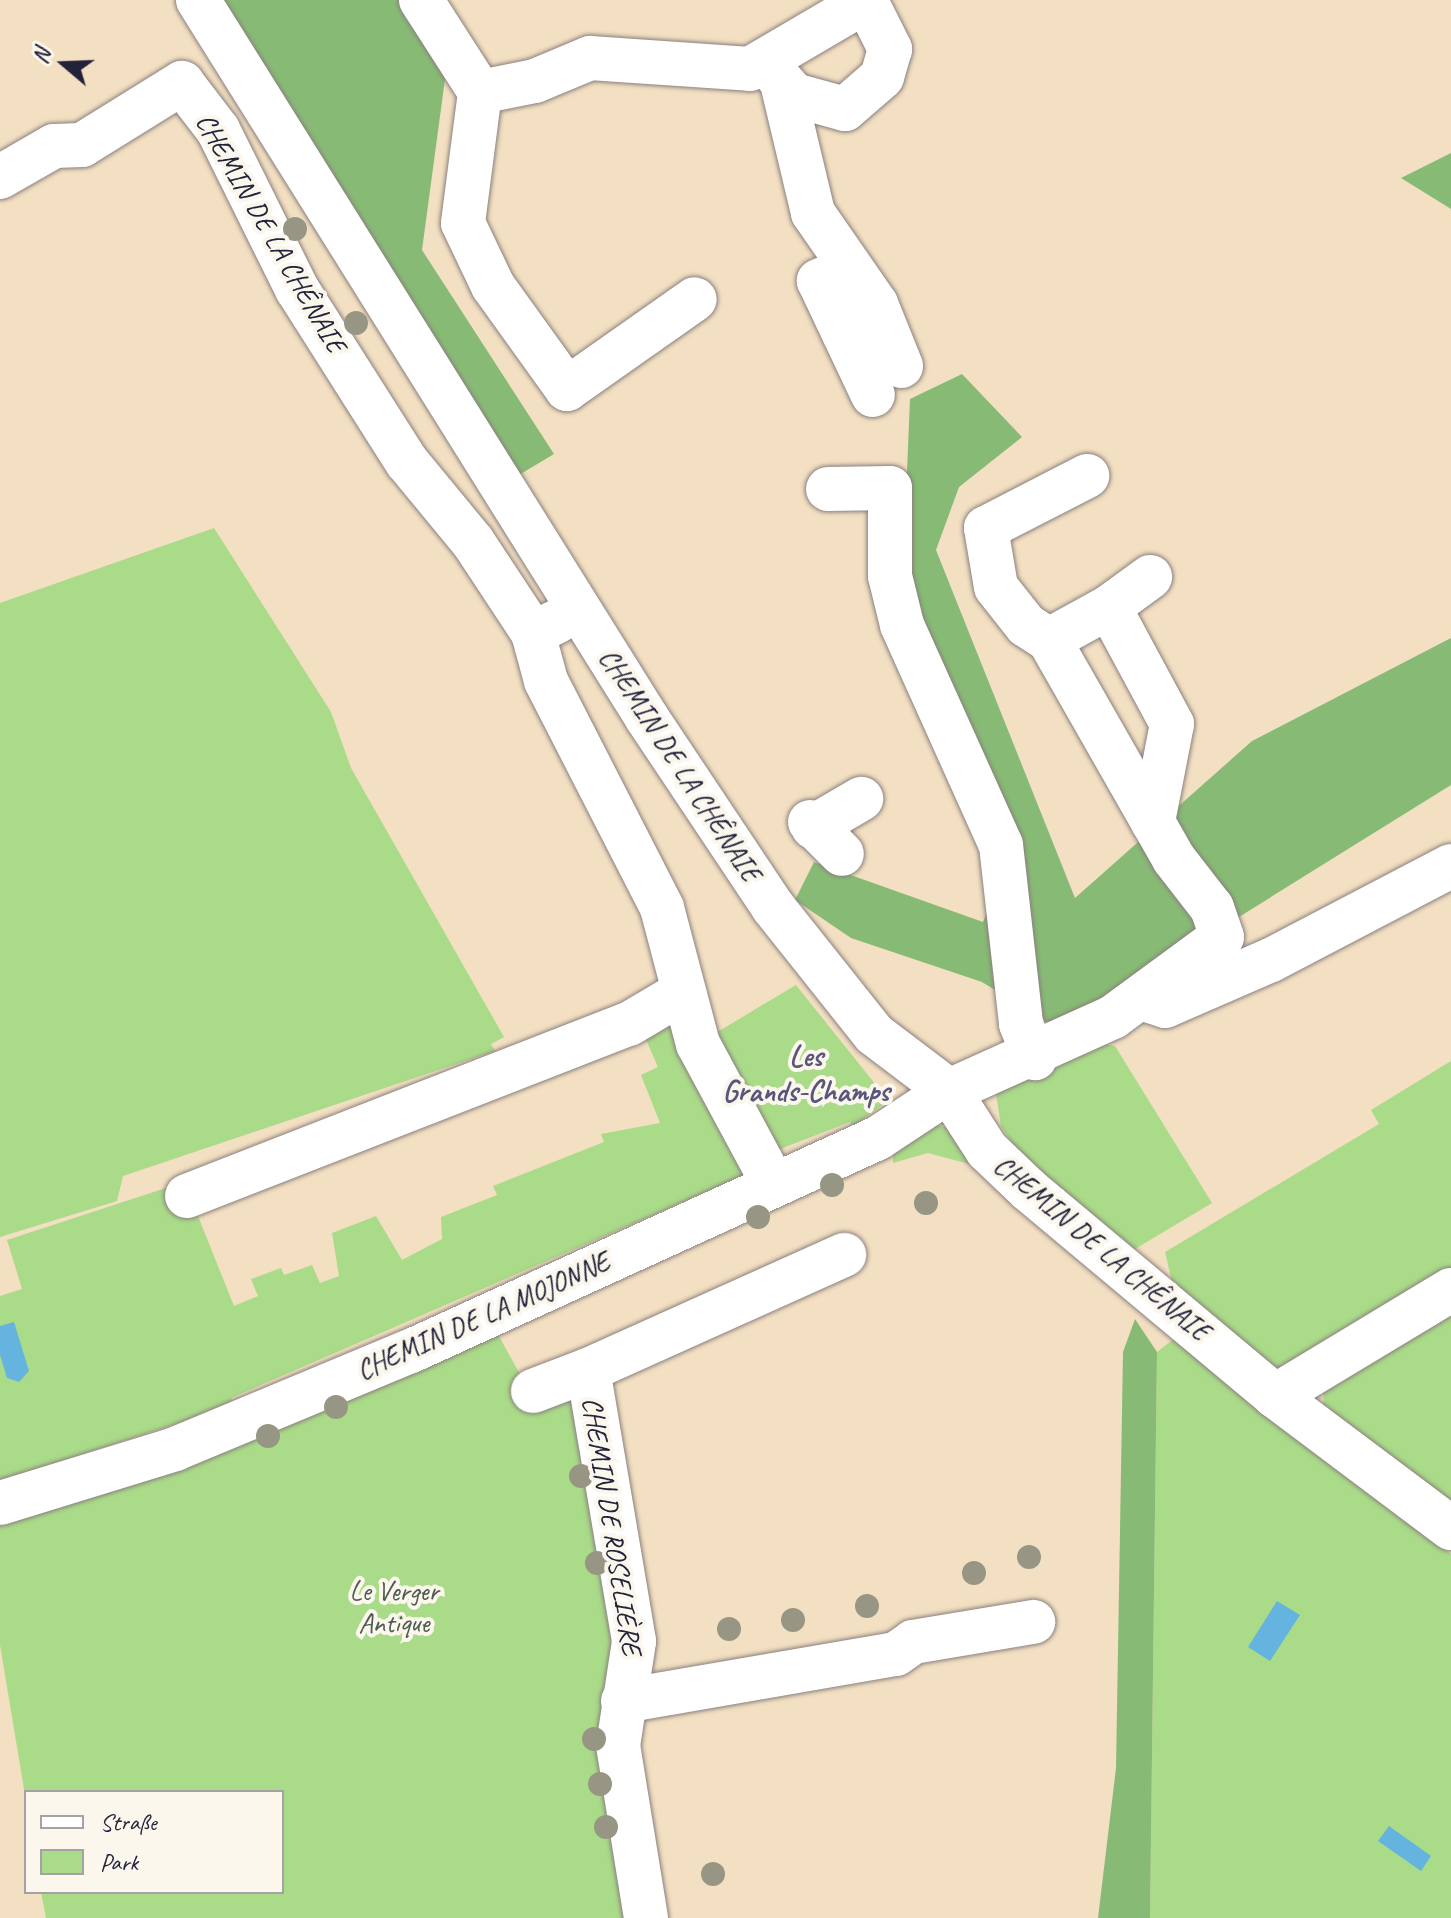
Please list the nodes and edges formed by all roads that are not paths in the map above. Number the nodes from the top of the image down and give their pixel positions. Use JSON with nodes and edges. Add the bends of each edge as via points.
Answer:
{"nodes":[{"id":1,"x":198,"y":0,"type":"edge"},
{"id":2,"x":421,"y":0,"type":"edge"},
{"id":3,"x":774,"y":75,"type":"junction"},
{"id":4,"x":480,"y":92,"type":"junction"},
{"id":5,"x":262,"y":99,"type":"junction"},
{"id":6,"x":845,"y":109,"type":"junction"},
{"id":7,"x":218,"y":130,"type":"junction"},
{"id":8,"x":800,"y":159,"type":"junction"},
{"id":9,"x":0,"y":177,"type":"edge"},
{"id":10,"x":695,"y":299,"type":"dead end"},
{"id":11,"x":887,"y":380,"type":"dead end"},
{"id":12,"x":1087,"y":476,"type":"dead end"},
{"id":13,"x":828,"y":489,"type":"dead end"},
{"id":14,"x":1150,"y":577,"type":"dead end"},
{"id":15,"x":1109,"y":607,"type":"junction"},
{"id":16,"x":579,"y":610,"type":"junction"},
{"id":17,"x":533,"y":633,"type":"junction"},
{"id":18,"x":1049,"y":640,"type":"junction"},
{"id":19,"x":861,"y":799,"type":"dead end"},
{"id":20,"x":1153,"y":822,"type":"junction"},
{"id":21,"x":822,"y":834,"type":"dead end"},
{"id":22,"x":1451,"y":866,"type":"edge"},
{"id":23,"x":683,"y":992,"type":"junction"},
{"id":24,"x":1144,"y":995,"type":"junction"},
{"id":25,"x":1035,"y":1058,"type":"junction"},
{"id":26,"x":949,"y":1091,"type":"junction"},
{"id":27,"x":774,"y":1185,"type":"junction"},
{"id":28,"x":187,"y":1196,"type":"dead end"},
{"id":29,"x":844,"y":1255,"type":"dead end"},
{"id":30,"x":1451,"y":1290,"type":"edge"},
{"id":31,"x":588,"y":1370,"type":"junction"},
{"id":32,"x":533,"y":1391,"type":"dead end"},
{"id":33,"x":1275,"y":1396,"type":"junction"},
{"id":34,"x":0,"y":1503,"type":"edge"},
{"id":35,"x":1451,"y":1528,"type":"edge"},
{"id":36,"x":1033,"y":1622,"type":"dead end"},
{"id":37,"x":623,"y":1701,"type":"junction"},
{"id":38,"x":646,"y":1918,"type":"edge"}],
"edges":[{"from":1,"to":5,"type":"street","name":"CHEMIN DE LA CHÊNAIE"},
{"from":2,"to":4,"type":"street"},
{"from":3,"to":4,"type":"street","via":[[590,58],[535,81]]},
{"from":3,"to":6,"type":"street","via":[[814,105]]},
{"from":3,"to":6,"type":"street","via":[[866,1],[887,34],[890,57],[875,86]]},
{"from":3,"to":8,"type":"street"},
{"from":4,"to":10,"type":"street","via":[[463,223],[493,286],[567,389]]},
{"from":5,"to":7,"type":"street"},
{"from":5,"to":16,"type":"street","name":"CHEMIN DE LA CHÊNAIE"},
{"from":6,"to":8,"type":"street"},
{"from":7,"to":9,"type":"street","name":"CHEMIN DE LA CHÊNAIE","via":[[182,83],[82,145],[54,146]]},
{"from":7,"to":17,"type":"street","name":"CHEMIN DE LA CHÊNAIE","via":[[297,289],[407,462],[473,542]]},
{"from":8,"to":11,"type":"street","via":[[813,213],[849,268],[819,281]]},
{"from":12,"to":18,"type":"street","via":[[986,528],[996,587],[1026,625]]},
{"from":13,"to":25,"type":"street","via":[[890,488],[890,576],[902,625],[1001,845],[1021,1024]]},
{"from":14,"to":15,"type":"street"},
{"from":15,"to":18,"type":"street"},
{"from":15,"to":20,"type":"street","via":[[1172,724]]},
{"from":16,"to":17,"type":"street"},
{"from":16,"to":26,"type":"street","name":"CHEMIN DE LA CHÊNAIE","via":[[773,907],[883,1044]]},
{"from":17,"to":23,"type":"street","name":"CHEMIN DE LA CHÊNAIE","via":[[546,681],[662,908]]},
{"from":18,"to":20,"type":"street"},
{"from":19,"to":21,"type":"street"},
{"from":20,"to":24,"type":"street","name":"CHEMIN DE LA MOJONNE","via":[[1212,908],[1222,937]]},
{"from":22,"to":24,"type":"street","via":[[1165,1006]]},
{"from":23,"to":27,"type":"street","name":"CHEMIN DE LA CHÊNAIE","via":[[698,1044]]},
{"from":23,"to":28,"type":"street","via":[[629,1024]]},
{"from":24,"to":25,"type":"street","name":"CHEMIN DE LA MOJONNE"},
{"from":25,"to":26,"type":"street","name":"CHEMIN DE LA MOJONNE"},
{"from":26,"to":27,"type":"street","name":"CHEMIN DE LA MOJONNE","via":[[878,1138]]},
{"from":26,"to":33,"type":"street","name":"CHEMIN DE LA CHÊNAIE","via":[[993,1157]]},
{"from":27,"to":34,"type":"street","name":"CHEMIN DE LA MOJONNE","via":[[190,1443]]},
{"from":29,"to":31,"type":"street","name":"CHEMIN DE ROSELIÈRE"},
{"from":30,"to":33,"type":"street"},
{"from":31,"to":32,"type":"street","name":"CHEMIN DE ROSELIÈRE"},
{"from":31,"to":37,"type":"street","name":"CHEMIN DE ROSELIÈRE","via":[[634,1641]]},
{"from":33,"to":35,"type":"street","name":"CHEMIN DE LA CHÊNAIE"},
{"from":36,"to":37,"type":"street","via":[[913,1642],[896,1654]]},
{"from":37,"to":38,"type":"street","name":"CHEMIN DE ROSELIÈRE","via":[[618,1746]]}]}
